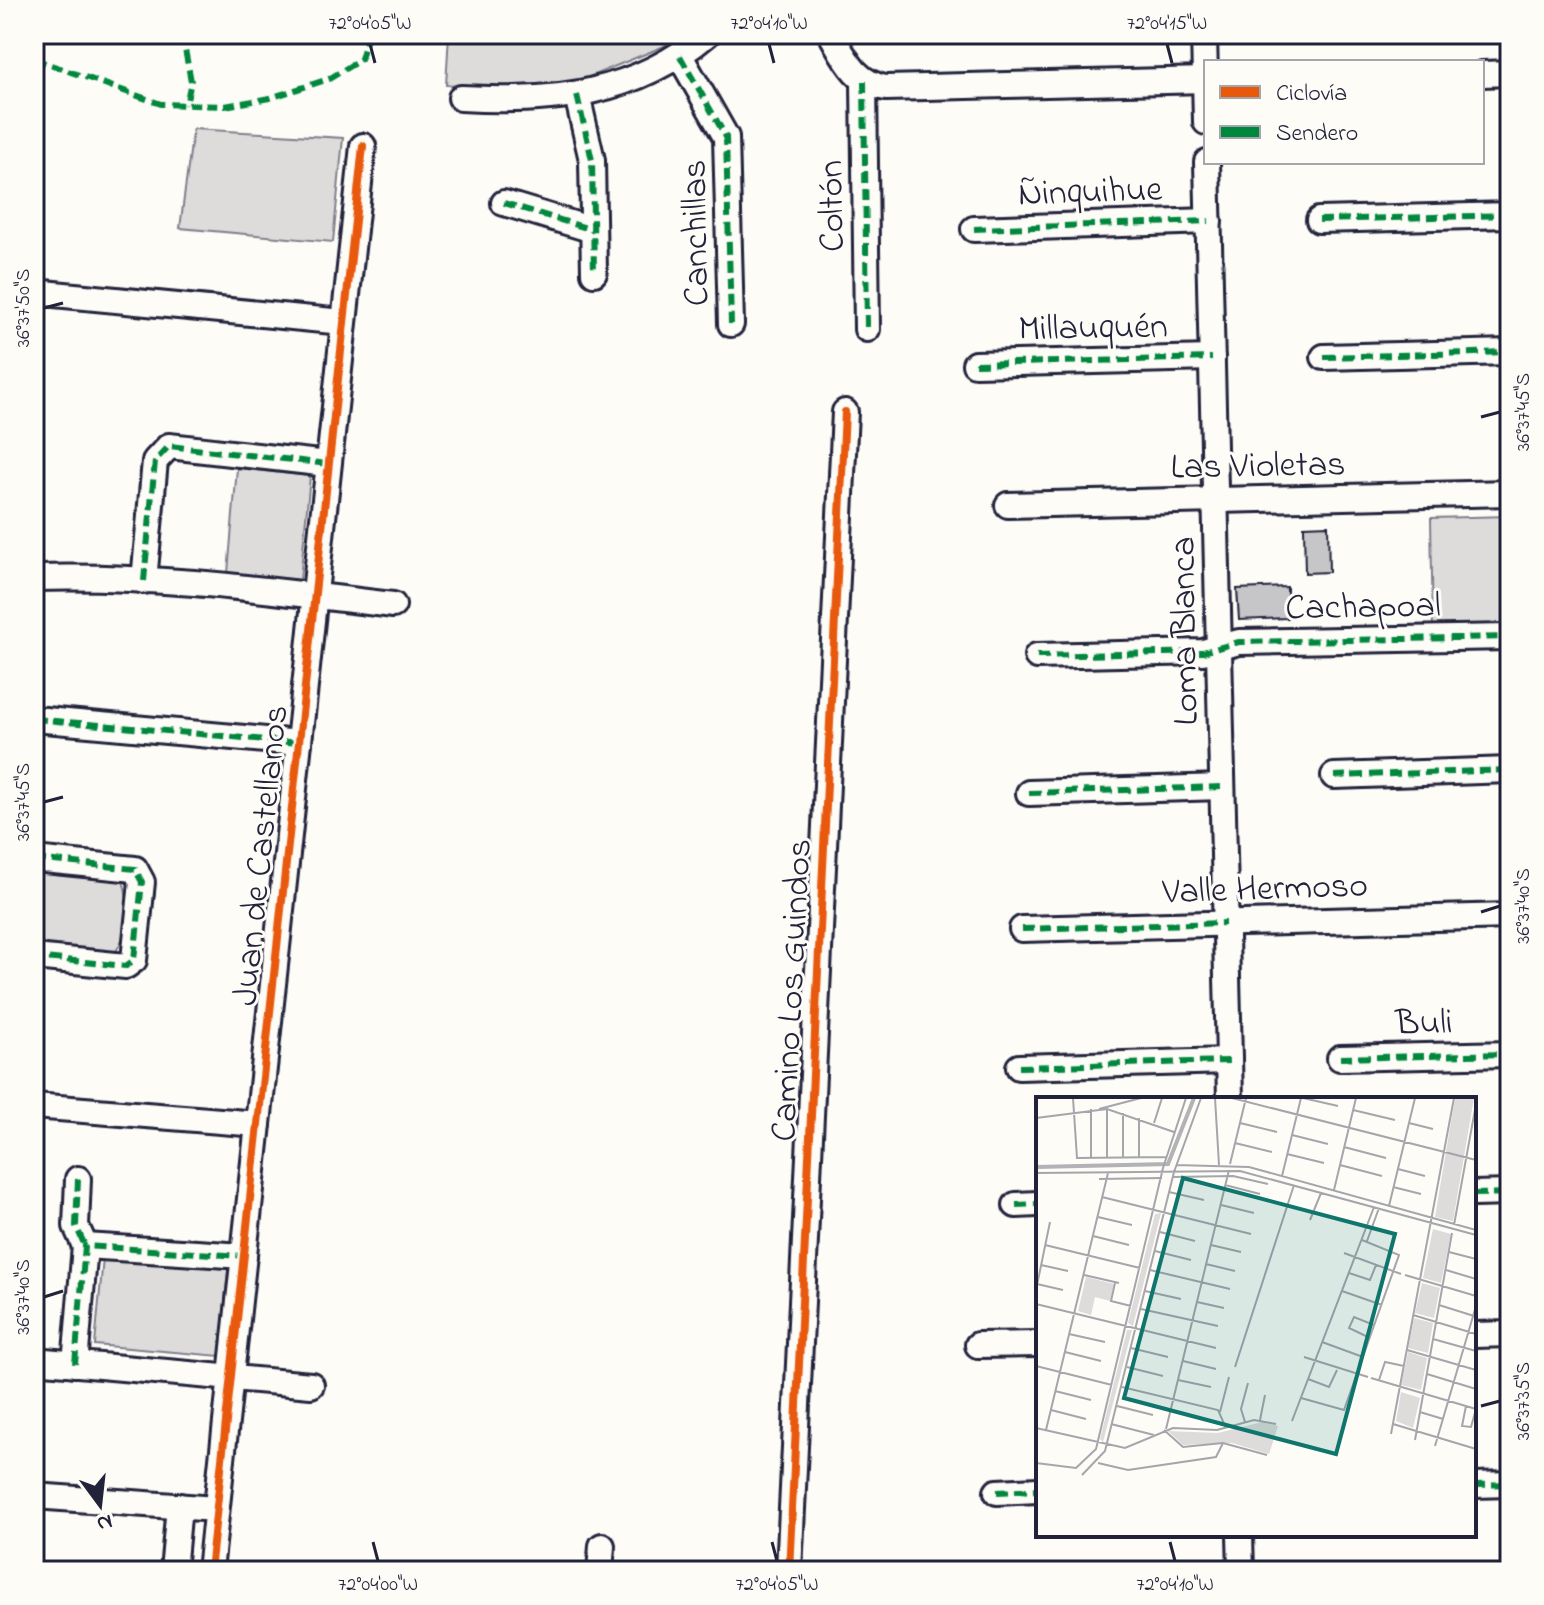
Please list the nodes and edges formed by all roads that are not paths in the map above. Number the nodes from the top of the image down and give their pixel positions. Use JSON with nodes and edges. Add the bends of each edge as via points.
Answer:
{"nodes":[{"id":1,"x":707,"y":34,"type":"edge"},
{"id":2,"x":831,"y":34,"type":"edge"},
{"id":3,"x":1204,"y":34,"type":"edge"},
{"id":4,"x":680,"y":56,"type":"junction"},
{"id":5,"x":1205,"y":60,"type":"edge"},
{"id":6,"x":1510,"y":73,"type":"edge"},
{"id":7,"x":1484,"y":74,"type":"edge"},
{"id":8,"x":1204,"y":80,"type":"edge"},
{"id":9,"x":864,"y":81,"type":"junction"},
{"id":10,"x":577,"y":95,"type":"junction"},
{"id":11,"x":461,"y":98,"type":"dead end"},
{"id":12,"x":363,"y":146,"type":"dead end"},
{"id":13,"x":1207,"y":164,"type":"edge"},
{"id":14,"x":504,"y":203,"type":"dead end"},
{"id":15,"x":1510,"y":215,"type":"edge"},
{"id":16,"x":1319,"y":220,"type":"dead end"},
{"id":17,"x":1209,"y":221,"type":"junction"},
{"id":18,"x":974,"y":229,"type":"dead end"},
{"id":19,"x":593,"y":230,"type":"junction"},
{"id":20,"x":594,"y":273,"type":"dead end"},
{"id":21,"x":34,"y":299,"type":"edge"},
{"id":22,"x":343,"y":322,"type":"junction"},
{"id":23,"x":731,"y":324,"type":"dead end"},
{"id":24,"x":867,"y":329,"type":"dead end"},
{"id":25,"x":1510,"y":352,"type":"edge"},
{"id":26,"x":1324,"y":357,"type":"dead end"},
{"id":27,"x":1212,"y":358,"type":"junction"},
{"id":28,"x":975,"y":364,"type":"dead end"},
{"id":29,"x":845,"y":412,"type":"dead end"},
{"id":30,"x":328,"y":464,"type":"junction"},
{"id":31,"x":1510,"y":493,"type":"edge"},
{"id":32,"x":1215,"y":500,"type":"junction"},
{"id":33,"x":1008,"y":505,"type":"dead end"},
{"id":34,"x":34,"y":578,"type":"edge"},
{"id":35,"x":144,"y":581,"type":"junction"},
{"id":36,"x":314,"y":596,"type":"junction"},
{"id":37,"x":393,"y":605,"type":"dead end"},
{"id":38,"x":1510,"y":637,"type":"edge"},
{"id":39,"x":1219,"y":648,"type":"junction"},
{"id":40,"x":1037,"y":656,"type":"dead end"},
{"id":41,"x":34,"y":719,"type":"edge"},
{"id":42,"x":299,"y":743,"type":"junction"},
{"id":43,"x":1510,"y":770,"type":"edge"},
{"id":44,"x":1334,"y":776,"type":"dead end"},
{"id":45,"x":1222,"y":787,"type":"junction"},
{"id":46,"x":1029,"y":793,"type":"dead end"},
{"id":47,"x":34,"y":859,"type":"edge"},
{"id":48,"x":1510,"y":916,"type":"edge"},
{"id":49,"x":1225,"y":923,"type":"junction"},
{"id":50,"x":1022,"y":929,"type":"dead end"},
{"id":51,"x":34,"y":957,"type":"edge"},
{"id":52,"x":1510,"y":1054,"type":"edge"},
{"id":53,"x":1340,"y":1058,"type":"dead end"},
{"id":54,"x":1229,"y":1061,"type":"junction"},
{"id":55,"x":1019,"y":1067,"type":"dead end"},
{"id":56,"x":1230,"y":1097,"type":"edge"},
{"id":57,"x":34,"y":1106,"type":"edge"},
{"id":58,"x":258,"y":1124,"type":"junction"},
{"id":59,"x":78,"y":1179,"type":"dead end"},
{"id":60,"x":1510,"y":1193,"type":"edge"},
{"id":61,"x":1476,"y":1194,"type":"edge"},
{"id":62,"x":85,"y":1246,"type":"junction"},
{"id":63,"x":244,"y":1256,"type":"junction"},
{"id":64,"x":1510,"y":1334,"type":"edge"},
{"id":65,"x":1476,"y":1335,"type":"edge"},
{"id":66,"x":1036,"y":1344,"type":"edge"},
{"id":67,"x":978,"y":1345,"type":"dead end"},
{"id":68,"x":34,"y":1360,"type":"edge"},
{"id":69,"x":75,"y":1364,"type":"junction"},
{"id":70,"x":231,"y":1378,"type":"junction"},
{"id":71,"x":311,"y":1385,"type":"dead end"},
{"id":72,"x":1510,"y":1484,"type":"edge"},
{"id":73,"x":1476,"y":1485,"type":"edge"},
{"id":74,"x":1036,"y":1490,"type":"edge"},
{"id":75,"x":997,"y":1492,"type":"dead end"},
{"id":76,"x":34,"y":1496,"type":"edge"},
{"id":77,"x":179,"y":1506,"type":"junction"},
{"id":78,"x":216,"y":1509,"type":"junction"},
{"id":79,"x":1240,"y":1537,"type":"edge"},
{"id":80,"x":602,"y":1546,"type":"dead end"},
{"id":81,"x":173,"y":1571,"type":"edge"},
{"id":82,"x":210,"y":1571,"type":"edge"},
{"id":83,"x":600,"y":1571,"type":"edge"},
{"id":84,"x":789,"y":1571,"type":"edge"},
{"id":85,"x":1241,"y":1571,"type":"edge"}],
"edges":[{"from":1,"to":4,"type":"street"},
{"from":2,"to":9,"type":"street"},
{"from":3,"to":5,"type":"street"},
{"from":4,"to":10,"type":"street"},
{"from":4,"to":23,"type":"street","name":"Canchillas","via":[[726,137]]},
{"from":6,"to":7,"type":"street"},
{"from":8,"to":9,"type":"street","via":[[886,88]]},
{"from":9,"to":24,"type":"street","name":"Coltón"},
{"from":10,"to":11,"type":"street","via":[[518,101]]},
{"from":10,"to":19,"type":"street","via":[[592,160]]},
{"from":12,"to":22,"type":"street","name":"Juan de Castellanos"},
{"from":13,"to":17,"type":"street","name":"Loma Blanca"},
{"from":14,"to":19,"type":"street"},
{"from":15,"to":16,"type":"street"},
{"from":17,"to":18,"type":"street","name":"Ñinquihue"},
{"from":17,"to":27,"type":"street","name":"Loma Blanca"},
{"from":19,"to":20,"type":"street"},
{"from":21,"to":22,"type":"street","via":[[44,293]]},
{"from":22,"to":30,"type":"street","name":"Juan de Castellanos"},
{"from":25,"to":26,"type":"street"},
{"from":27,"to":28,"type":"street","name":"Millauquén"},
{"from":27,"to":32,"type":"street","name":"Loma Blanca"},
{"from":29,"to":84,"type":"street","name":"Camino Los Guindos"},
{"from":30,"to":35,"type":"street","via":[[169,446],[155,461]]},
{"from":30,"to":36,"type":"street","name":"Juan de Castellanos"},
{"from":31,"to":32,"type":"street","name":"Las Violetas"},
{"from":32,"to":33,"type":"street","name":"Las Violetas"},
{"from":32,"to":39,"type":"street","name":"Loma Blanca"},
{"from":34,"to":35,"type":"street"},
{"from":35,"to":36,"type":"street"},
{"from":36,"to":37,"type":"street"},
{"from":36,"to":42,"type":"street","name":"Juan de Castellanos"},
{"from":38,"to":39,"type":"street","name":"Cachapoal","via":[[1239,642]]},
{"from":39,"to":40,"type":"street","name":"Cachapoal"},
{"from":39,"to":45,"type":"street","name":"Loma Blanca"},
{"from":41,"to":42,"type":"street"},
{"from":42,"to":58,"type":"street","name":"Juan de Castellanos"},
{"from":43,"to":44,"type":"street"},
{"from":45,"to":46,"type":"street"},
{"from":45,"to":49,"type":"street","name":"Loma Blanca"},
{"from":47,"to":51,"type":"street","via":[[135,869],[142,882],[134,960],[126,966]]},
{"from":48,"to":49,"type":"street","name":"Valle Hermoso"},
{"from":49,"to":50,"type":"street","name":"Valle Hermoso"},
{"from":49,"to":54,"type":"street","name":"Loma Blanca"},
{"from":52,"to":53,"type":"street","name":"Buli"},
{"from":54,"to":55,"type":"street"},
{"from":54,"to":56,"type":"street","name":"Loma Blanca"},
{"from":57,"to":58,"type":"street"},
{"from":58,"to":63,"type":"street","name":"Juan de Castellanos"},
{"from":59,"to":62,"type":"street","via":[[76,1226]]},
{"from":60,"to":61,"type":"street"},
{"from":62,"to":63,"type":"street"},
{"from":62,"to":69,"type":"street"},
{"from":63,"to":70,"type":"street","name":"Juan de Castellanos"},
{"from":64,"to":65,"type":"street"},
{"from":66,"to":67,"type":"street"},
{"from":68,"to":69,"type":"street"},
{"from":69,"to":70,"type":"street"},
{"from":70,"to":71,"type":"street"},
{"from":70,"to":78,"type":"street","name":"Juan de Castellanos"},
{"from":72,"to":73,"type":"street"},
{"from":74,"to":75,"type":"street"},
{"from":76,"to":77,"type":"street"},
{"from":77,"to":78,"type":"street"},
{"from":77,"to":81,"type":"street"},
{"from":78,"to":82,"type":"street","name":"Juan de Castellanos"},
{"from":79,"to":85,"type":"street"},
{"from":80,"to":83,"type":"street"}]}
